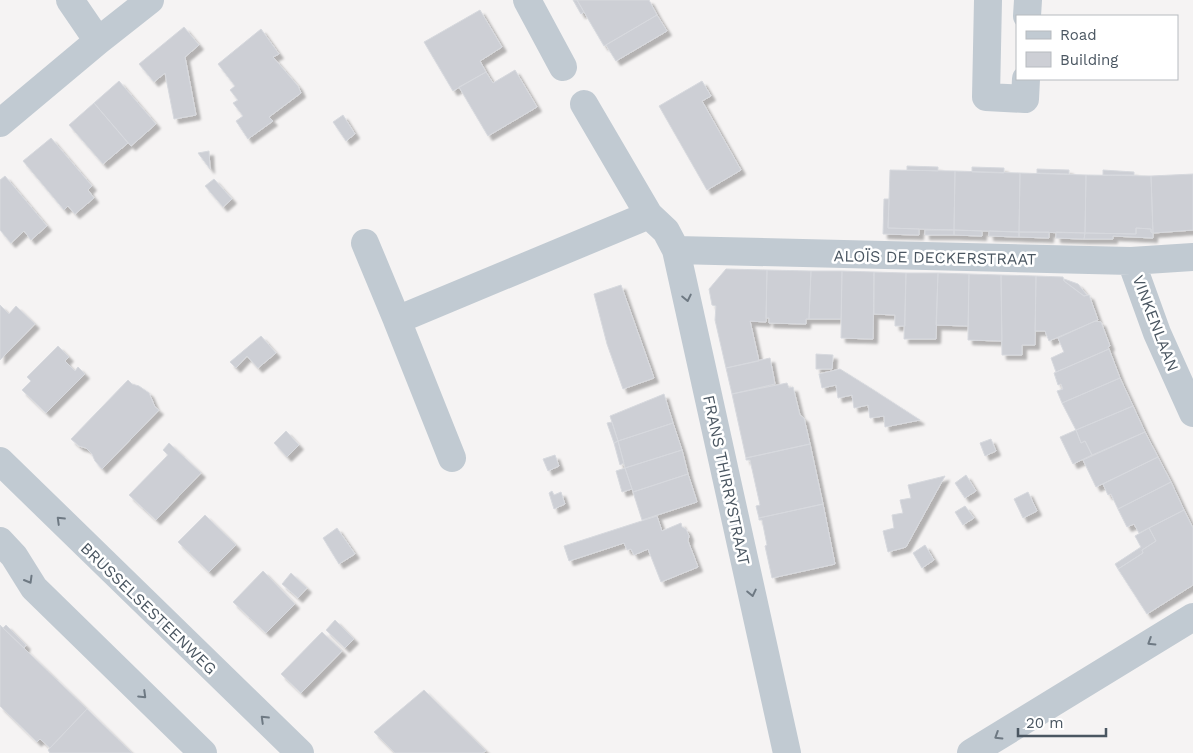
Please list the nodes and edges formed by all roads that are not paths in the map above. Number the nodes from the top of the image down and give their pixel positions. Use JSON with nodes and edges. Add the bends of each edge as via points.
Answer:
{"nodes":[{"id":1,"x":70,"y":0,"type":"edge"},
{"id":2,"x":150,"y":0,"type":"edge"},
{"id":3,"x":527,"y":0,"type":"edge"},
{"id":4,"x":988,"y":0,"type":"edge"},
{"id":5,"x":1028,"y":0,"type":"edge"},
{"id":6,"x":1028,"y":15,"type":"edge"},
{"id":7,"x":98,"y":41,"type":"junction"},
{"id":8,"x":563,"y":67,"type":"dead end"},
{"id":9,"x":1026,"y":80,"type":"edge"},
{"id":10,"x":584,"y":104,"type":"dead end"},
{"id":11,"x":0,"y":123,"type":"edge"},
{"id":12,"x":649,"y":214,"type":"junction"},
{"id":13,"x":365,"y":243,"type":"dead end"},
{"id":14,"x":676,"y":250,"type":"junction"},
{"id":15,"x":1193,"y":257,"type":"edge"},
{"id":16,"x":1131,"y":261,"type":"junction"},
{"id":17,"x":397,"y":320,"type":"junction"},
{"id":18,"x":1193,"y":413,"type":"edge"},
{"id":19,"x":452,"y":458,"type":"dead end"},
{"id":20,"x":0,"y":461,"type":"edge"},
{"id":21,"x":0,"y":541,"type":"edge"},
{"id":22,"x":1193,"y":617,"type":"edge"},
{"id":23,"x":202,"y":753,"type":"edge"},
{"id":24,"x":300,"y":753,"type":"edge"},
{"id":25,"x":787,"y":753,"type":"edge"},
{"id":26,"x":971,"y":753,"type":"edge"}],
"edges":[{"from":1,"to":7,"type":"street"},
{"from":2,"to":7,"type":"street"},
{"from":3,"to":8,"type":"street"},
{"from":4,"to":9,"type":"street","via":[[986,97],[1025,99]]},
{"from":5,"to":6,"type":"street"},
{"from":7,"to":11,"type":"street"},
{"from":10,"to":12,"type":"street","name":"FRANS THIRRYSTRAAT"},
{"from":12,"to":14,"type":"street","name":"FRANS THIRRYSTRAAT","via":[[666,231]]},
{"from":12,"to":17,"type":"street"},
{"from":13,"to":17,"type":"street"},
{"from":14,"to":16,"type":"street","name":"ALOÏS DE DECKERSTRAAT"},
{"from":14,"to":25,"type":"street","name":"FRANS THIRRYSTRAAT","one_way":true},
{"from":15,"to":16,"type":"street","name":"ALOÏS DE DECKERSTRAAT"},
{"from":16,"to":18,"type":"street","name":"VINKENLAAN","via":[[1156,333]]},
{"from":17,"to":19,"type":"street"},
{"from":24,"to":20,"type":"street","name":"BRUSSELSESTEENWEG","one_way":true},
{"from":21,"to":23,"type":"street","one_way":true,"via":[[14,556],[34,588]]},
{"from":22,"to":26,"type":"street","one_way":true}]}
